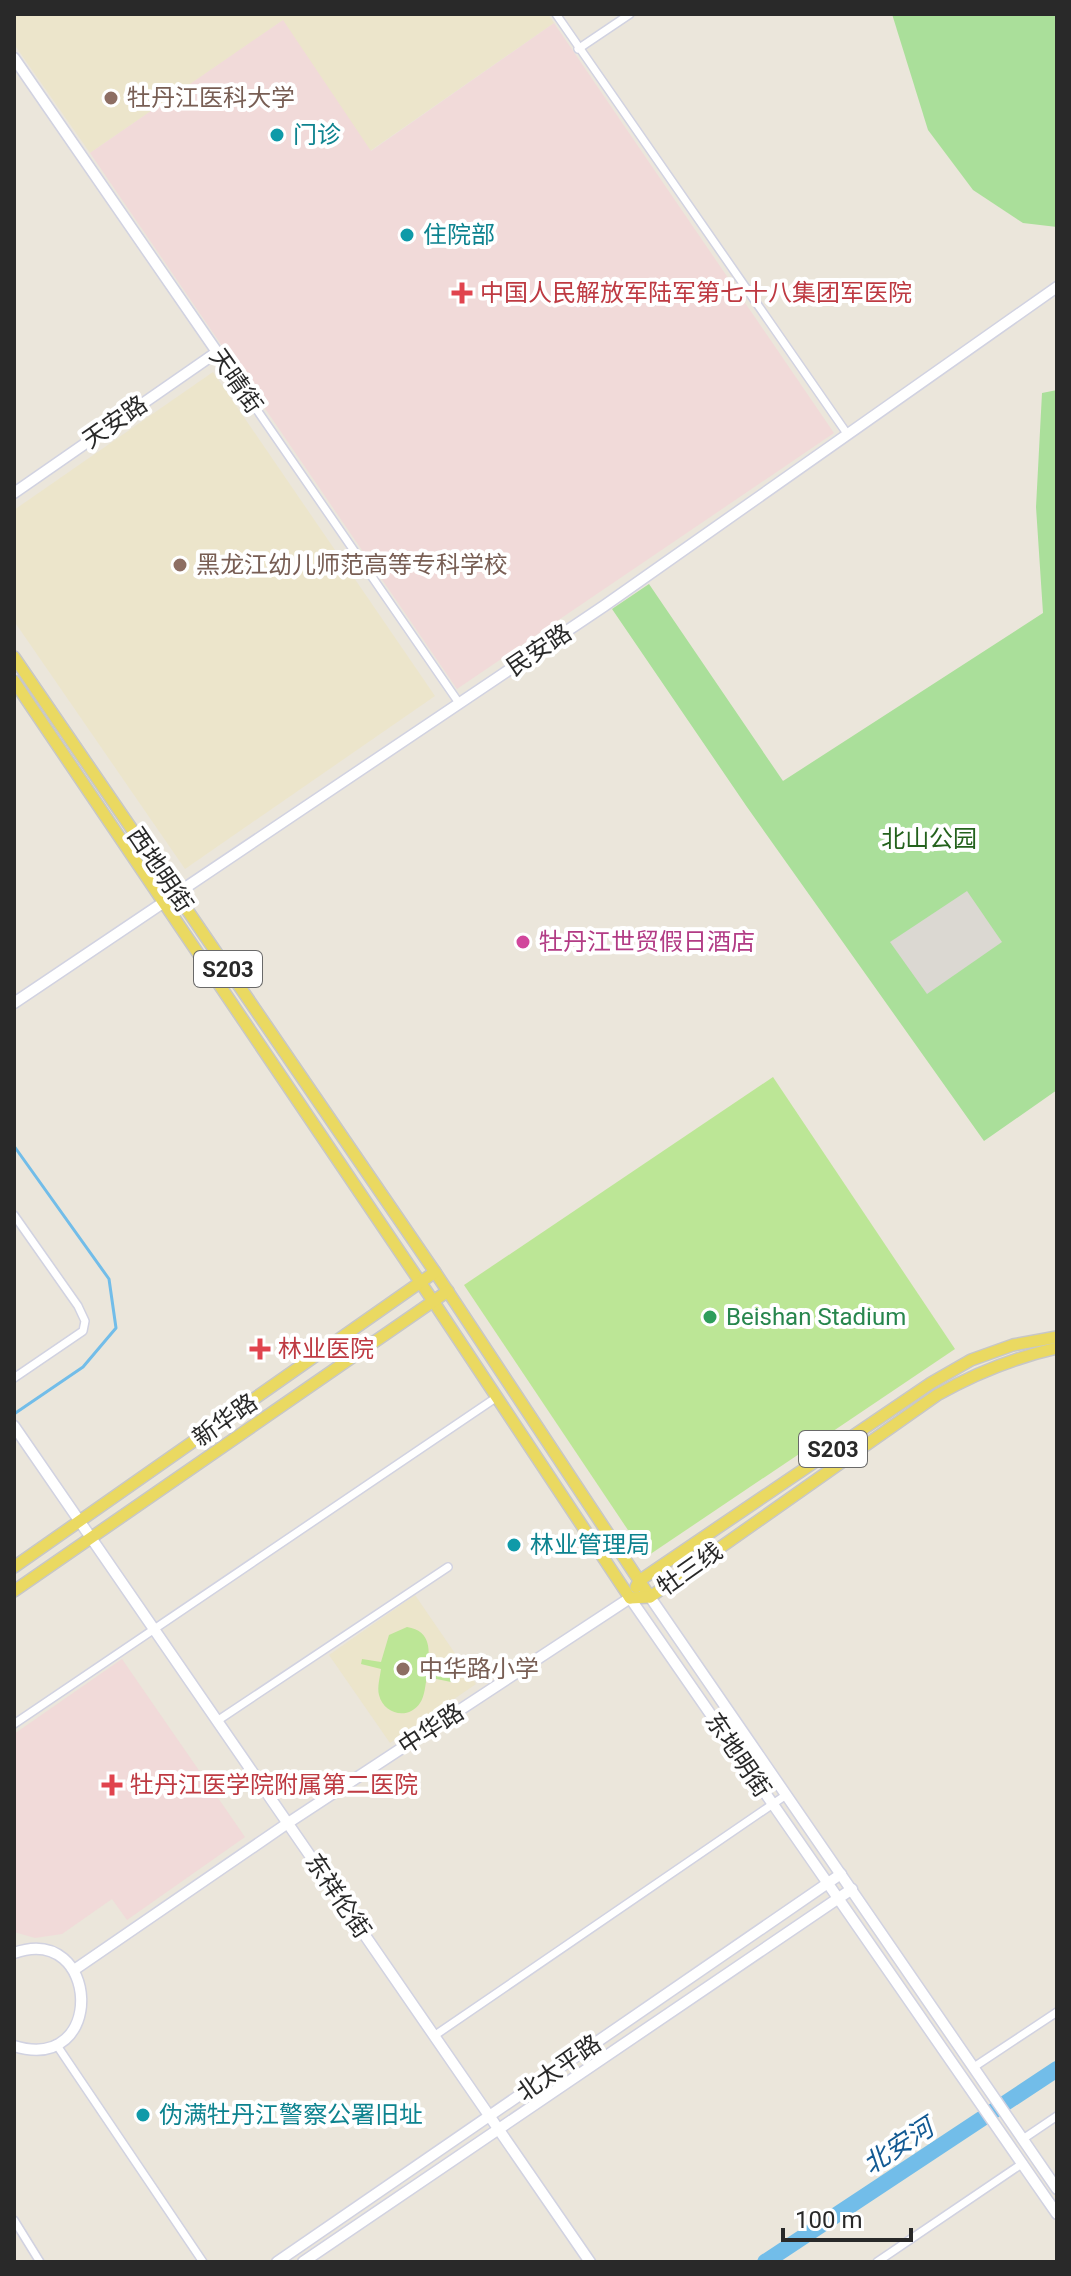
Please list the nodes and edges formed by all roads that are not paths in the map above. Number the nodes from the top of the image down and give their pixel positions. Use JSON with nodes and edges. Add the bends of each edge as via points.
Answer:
{"nodes":[{"id":1,"x":556,"y":14,"type":"edge"},
{"id":2,"x":630,"y":14,"type":"edge"},
{"id":3,"x":578,"y":49,"type":"junction"},
{"id":4,"x":14,"y":58,"type":"edge"},
{"id":5,"x":1057,"y":287,"type":"edge"},
{"id":6,"x":217,"y":352,"type":"junction"},
{"id":7,"x":848,"y":435,"type":"junction"},
{"id":8,"x":14,"y":493,"type":"edge"},
{"id":9,"x":14,"y":657,"type":"edge"},
{"id":10,"x":14,"y":681,"type":"edge"},
{"id":11,"x":459,"y":703,"type":"junction"},
{"id":12,"x":176,"y":894,"type":"junction"},
{"id":13,"x":165,"y":902,"type":"junction"},
{"id":14,"x":14,"y":1003,"type":"edge"},
{"id":15,"x":14,"y":1215,"type":"edge"},
{"id":16,"x":442,"y":1281,"type":"junction"},
{"id":17,"x":427,"y":1292,"type":"junction"},
{"id":18,"x":1057,"y":1337,"type":"edge"},
{"id":19,"x":1057,"y":1348,"type":"edge"},
{"id":20,"x":14,"y":1378,"type":"edge"},
{"id":21,"x":497,"y":1397,"type":"junction"},
{"id":22,"x":14,"y":1426,"type":"edge"},
{"id":23,"x":85,"y":1530,"type":"junction"},
{"id":24,"x":14,"y":1567,"type":"edge"},
{"id":25,"x":448,"y":1567,"type":"dead end"},
{"id":26,"x":639,"y":1581,"type":"junction"},
{"id":27,"x":14,"y":1591,"type":"edge"},
{"id":28,"x":650,"y":1597,"type":"junction"},
{"id":29,"x":630,"y":1598,"type":"junction"},
{"id":30,"x":154,"y":1630,"type":"junction"},
{"id":31,"x":217,"y":1721,"type":"junction"},
{"id":32,"x":14,"y":1724,"type":"edge"},
{"id":33,"x":786,"y":1795,"type":"junction"},
{"id":34,"x":772,"y":1805,"type":"junction"},
{"id":35,"x":288,"y":1823,"type":"junction"},
{"id":36,"x":841,"y":1874,"type":"junction"},
{"id":37,"x":826,"y":1884,"type":"junction"},
{"id":38,"x":852,"y":1889,"type":"junction"},
{"id":39,"x":837,"y":1899,"type":"junction"},
{"id":40,"x":14,"y":1953,"type":"edge"},
{"id":41,"x":74,"y":1970,"type":"junction"},
{"id":42,"x":1057,"y":2012,"type":"edge"},
{"id":43,"x":434,"y":2036,"type":"junction"},
{"id":44,"x":56,"y":2044,"type":"junction"},
{"id":45,"x":14,"y":2046,"type":"edge"},
{"id":46,"x":974,"y":2067,"type":"junction"},
{"id":47,"x":489,"y":2116,"type":"junction"},
{"id":48,"x":1057,"y":2116,"type":"edge"},
{"id":49,"x":498,"y":2129,"type":"junction"},
{"id":50,"x":1021,"y":2136,"type":"junction"},
{"id":51,"x":1023,"y":2163,"type":"junction"},
{"id":52,"x":1057,"y":2189,"type":"edge"},
{"id":53,"x":1057,"y":2214,"type":"edge"},
{"id":54,"x":14,"y":2220,"type":"edge"},
{"id":55,"x":40,"y":2262,"type":"edge"},
{"id":56,"x":203,"y":2262,"type":"edge"},
{"id":57,"x":277,"y":2262,"type":"edge"},
{"id":58,"x":303,"y":2262,"type":"edge"},
{"id":59,"x":590,"y":2262,"type":"edge"},
{"id":60,"x":877,"y":2262,"type":"edge"}],
"edges":[{"from":1,"to":3,"type":"street"},
{"from":2,"to":3,"type":"street"},
{"from":3,"to":7,"type":"street"},
{"from":4,"to":6,"type":"street","name":"天晴街"},
{"from":5,"to":7,"type":"street","name":"民安路"},
{"from":6,"to":8,"type":"street","name":"天安路"},
{"from":6,"to":11,"type":"street","name":"天晴街"},
{"from":7,"to":11,"type":"street","name":"民安路"},
{"from":9,"to":12,"type":"main road","name":"西地明街","number":"S203"},
{"from":10,"to":13,"type":"main road","name":"西地明街","number":"S203"},
{"from":11,"to":12,"type":"street","name":"民安路"},
{"from":12,"to":13,"type":"street","name":"民安路"},
{"from":12,"to":16,"type":"main road","name":"西地明街","number":"S203"},
{"from":13,"to":14,"type":"street","name":"民安路"},
{"from":13,"to":17,"type":"main road","name":"西地明街","number":"S203"},
{"from":15,"to":20,"type":"street","via":[[85,1321],[83,1331]]},
{"from":16,"to":17,"type":"main road","name":"新华路"},
{"from":16,"to":17,"type":"main road"},
{"from":16,"to":26,"type":"main road","name":"东地明街","number":"S203"},
{"from":17,"to":21,"type":"main road","name":"东地明街","number":"S203"},
{"from":17,"to":23,"type":"main road","name":"新华路"},
{"from":17,"to":23,"type":"main road"},
{"from":18,"to":26,"type":"main road","name":"牡三线","number":"S203","via":[[971,1360]]},
{"from":19,"to":28,"type":"main road","name":"牡三线","number":"S203","via":[[975,1373],[937,1395]]},
{"from":21,"to":29,"type":"main road","name":"东地明街","number":"S203"},
{"from":21,"to":30,"type":"street"},
{"from":22,"to":23,"type":"street","name":"东祥伦街"},
{"from":23,"to":24,"type":"main road","name":"新华路"},
{"from":23,"to":27,"type":"main road"},
{"from":23,"to":30,"type":"street","name":"东祥伦街"},
{"from":25,"to":31,"type":"street"},
{"from":26,"to":28,"type":"main road","name":"东地明街","number":"S203"},
{"from":26,"to":29,"type":"main road","name":"牡三线","number":"S203"},
{"from":28,"to":29,"type":"main road","name":"牡三线"},
{"from":28,"to":33,"type":"street","name":"东地明街"},
{"from":29,"to":34,"type":"street","name":"东地明街"},
{"from":29,"to":35,"type":"street","name":"中华路"},
{"from":30,"to":31,"type":"street","name":"东祥伦街"},
{"from":30,"to":32,"type":"street"},
{"from":31,"to":35,"type":"street","name":"东祥伦街"},
{"from":33,"to":34,"type":"street"},
{"from":33,"to":36,"type":"street","name":"东地明街"},
{"from":34,"to":37,"type":"street","name":"东地明街"},
{"from":34,"to":43,"type":"street"},
{"from":35,"to":41,"type":"street","name":"中华路"},
{"from":35,"to":43,"type":"street","name":"东祥伦街"},
{"from":36,"to":37,"type":"street","name":"北太平路"},
{"from":36,"to":38,"type":"street","name":"东地明街"},
{"from":37,"to":39,"type":"street","name":"东地明街"},
{"from":37,"to":47,"type":"street","name":"北太平路"},
{"from":38,"to":39,"type":"street","name":"北太平路"},
{"from":38,"to":46,"type":"street","name":"东地明街"},
{"from":39,"to":49,"type":"street","name":"北太平路"},
{"from":39,"to":51,"type":"street","name":"东地明街"},
{"from":40,"to":41,"type":"street","via":[[48,1952]]},
{"from":41,"to":44,"type":"street","via":[[81,1985],[80,2017]]},
{"from":42,"to":46,"type":"street"},
{"from":43,"to":47,"type":"street","name":"东祥伦街"},
{"from":44,"to":45,"type":"street","via":[[30,2050]]},
{"from":44,"to":56,"type":"street"},
{"from":46,"to":50,"type":"street","name":"东地明街"},
{"from":47,"to":49,"type":"street","name":"东祥伦街"},
{"from":47,"to":57,"type":"street","name":"北太平路"},
{"from":48,"to":50,"type":"street"},
{"from":49,"to":58,"type":"street","name":"北太平路"},
{"from":49,"to":59,"type":"street","name":"东祥伦街"},
{"from":50,"to":52,"type":"street","name":"东地明街"},
{"from":51,"to":53,"type":"street","name":"东地明街"},
{"from":51,"to":60,"type":"street"},
{"from":54,"to":55,"type":"street"}]}
